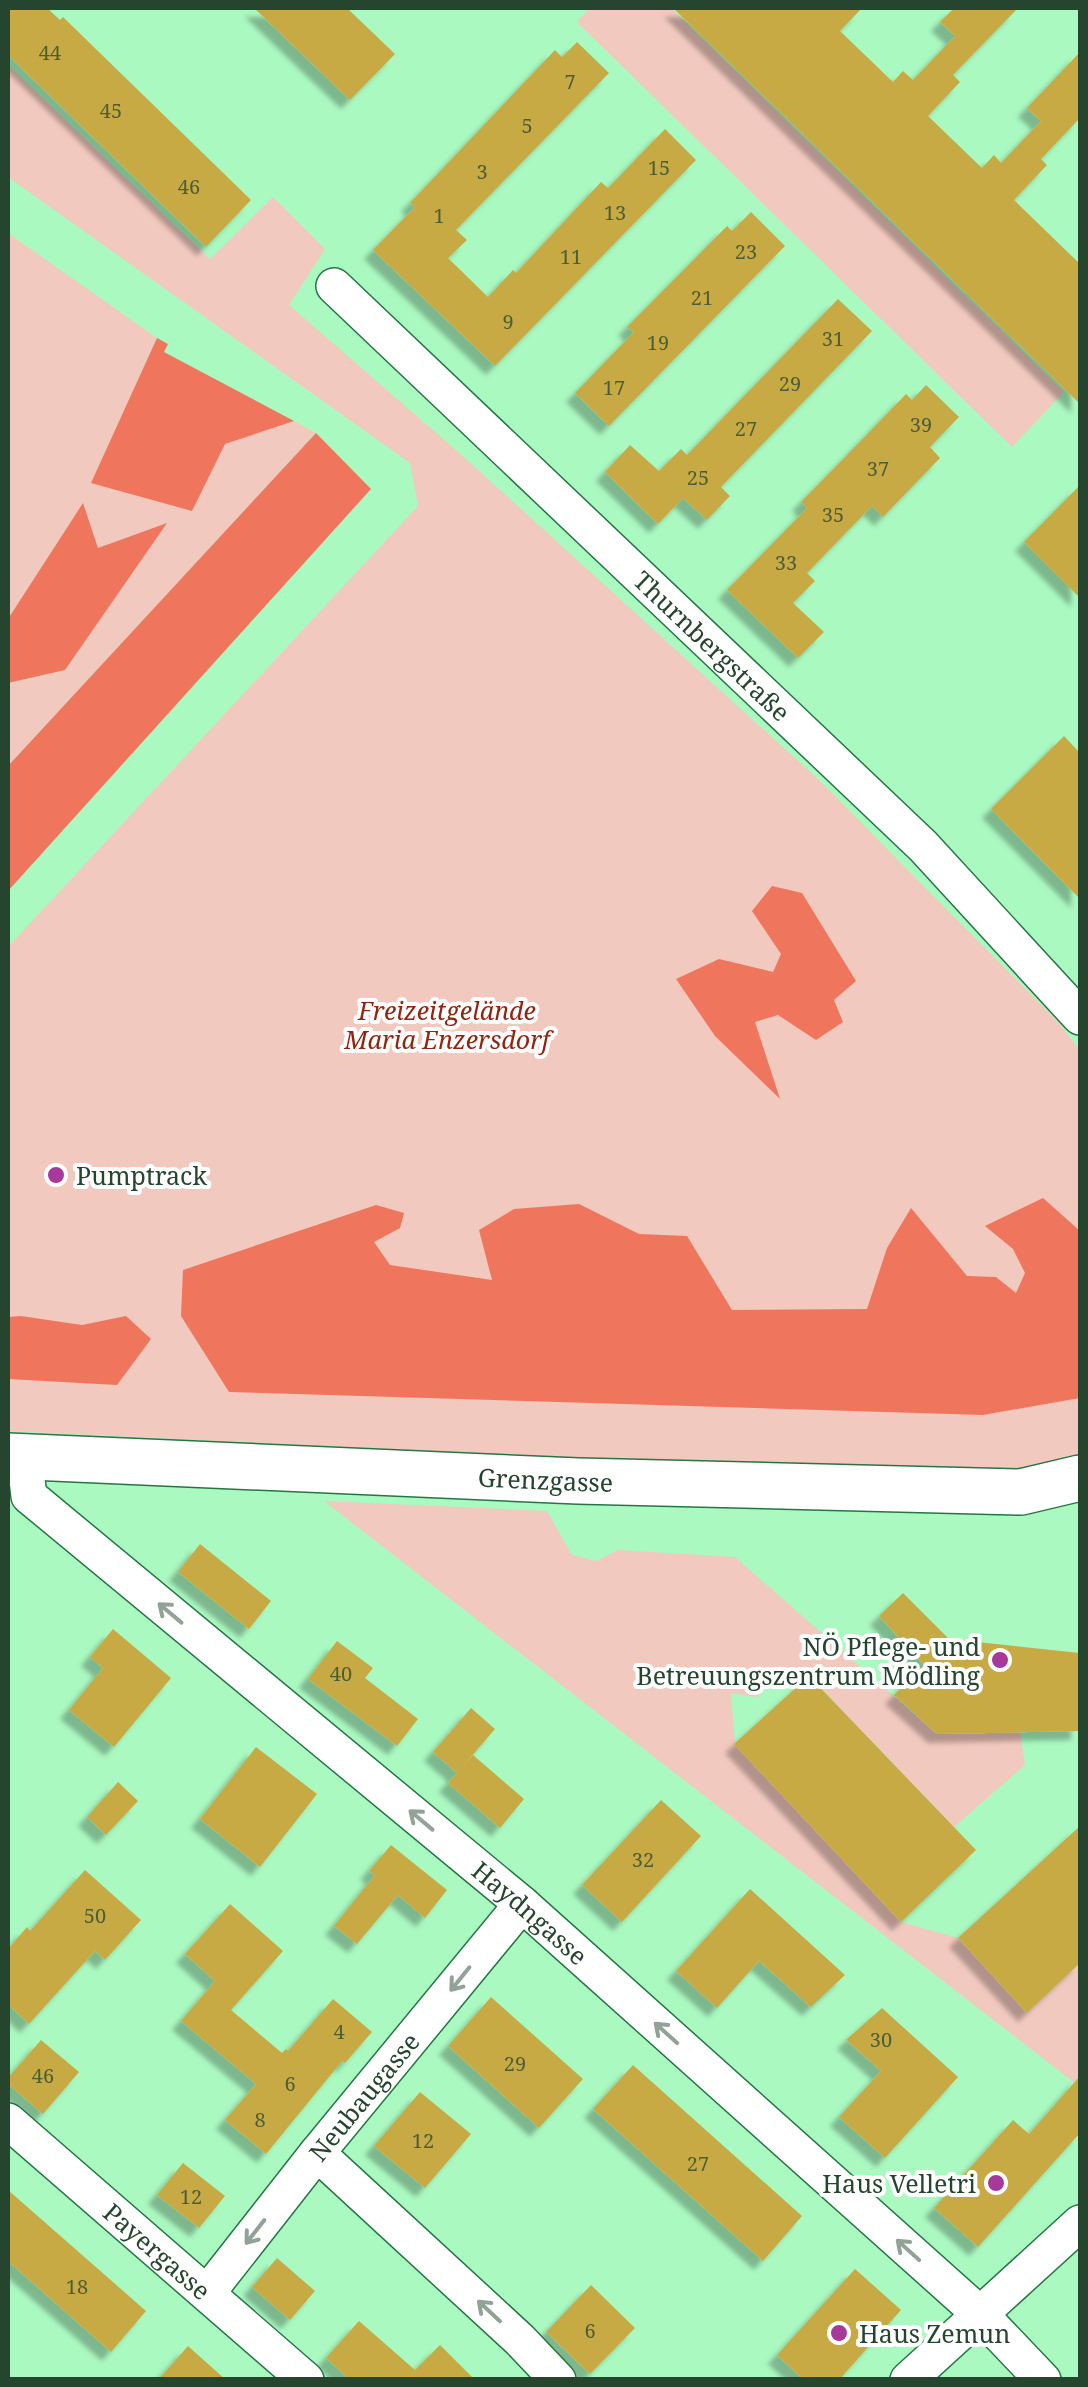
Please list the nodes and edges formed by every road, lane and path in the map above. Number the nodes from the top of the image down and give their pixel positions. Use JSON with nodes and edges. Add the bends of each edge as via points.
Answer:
{"nodes":[{"id":1,"x":334,"y":286,"type":"dead end"},
{"id":2,"x":1080,"y":1017,"type":"edge"},
{"id":3,"x":16,"y":1456,"type":"edge"},
{"id":4,"x":1080,"y":1478,"type":"edge"},
{"id":5,"x":522,"y":1904,"type":"junction"},
{"id":6,"x":8,"y":2121,"type":"edge"},
{"id":7,"x":318,"y":2153,"type":"junction"},
{"id":8,"x":1080,"y":2223,"type":"edge"},
{"id":9,"x":208,"y":2292,"type":"junction"},
{"id":10,"x":981,"y":2315,"type":"junction"},
{"id":11,"x":306,"y":2380,"type":"edge"},
{"id":12,"x":558,"y":2380,"type":"edge"},
{"id":13,"x":908,"y":2380,"type":"edge"},
{"id":14,"x":1043,"y":2380,"type":"edge"}],
"edges":[{"from":1,"to":2,"type":"street","name":"Thurnbergstraße","via":[[923,846]]},
{"from":3,"to":4,"type":"street","name":"Grenzgasse","via":[[1020,1492]]},
{"from":5,"to":3,"type":"street","name":"Haydngasse","one_way":true,"via":[[29,1496]]},
{"from":5,"to":7,"type":"street","name":"Neubaugasse","one_way":true},
{"from":10,"to":5,"type":"street","name":"Haydngasse","one_way":true},
{"from":6,"to":9,"type":"street","name":"Payergasse"},
{"from":7,"to":9,"type":"street","name":"Neubaugasse","one_way":true},
{"from":12,"to":7,"type":"street","one_way":true},
{"from":8,"to":10,"type":"street"},
{"from":9,"to":11,"type":"street","name":"Payergasse"},
{"from":10,"to":13,"type":"street"},
{"from":10,"to":14,"type":"street","name":"Haydngasse"}]}
